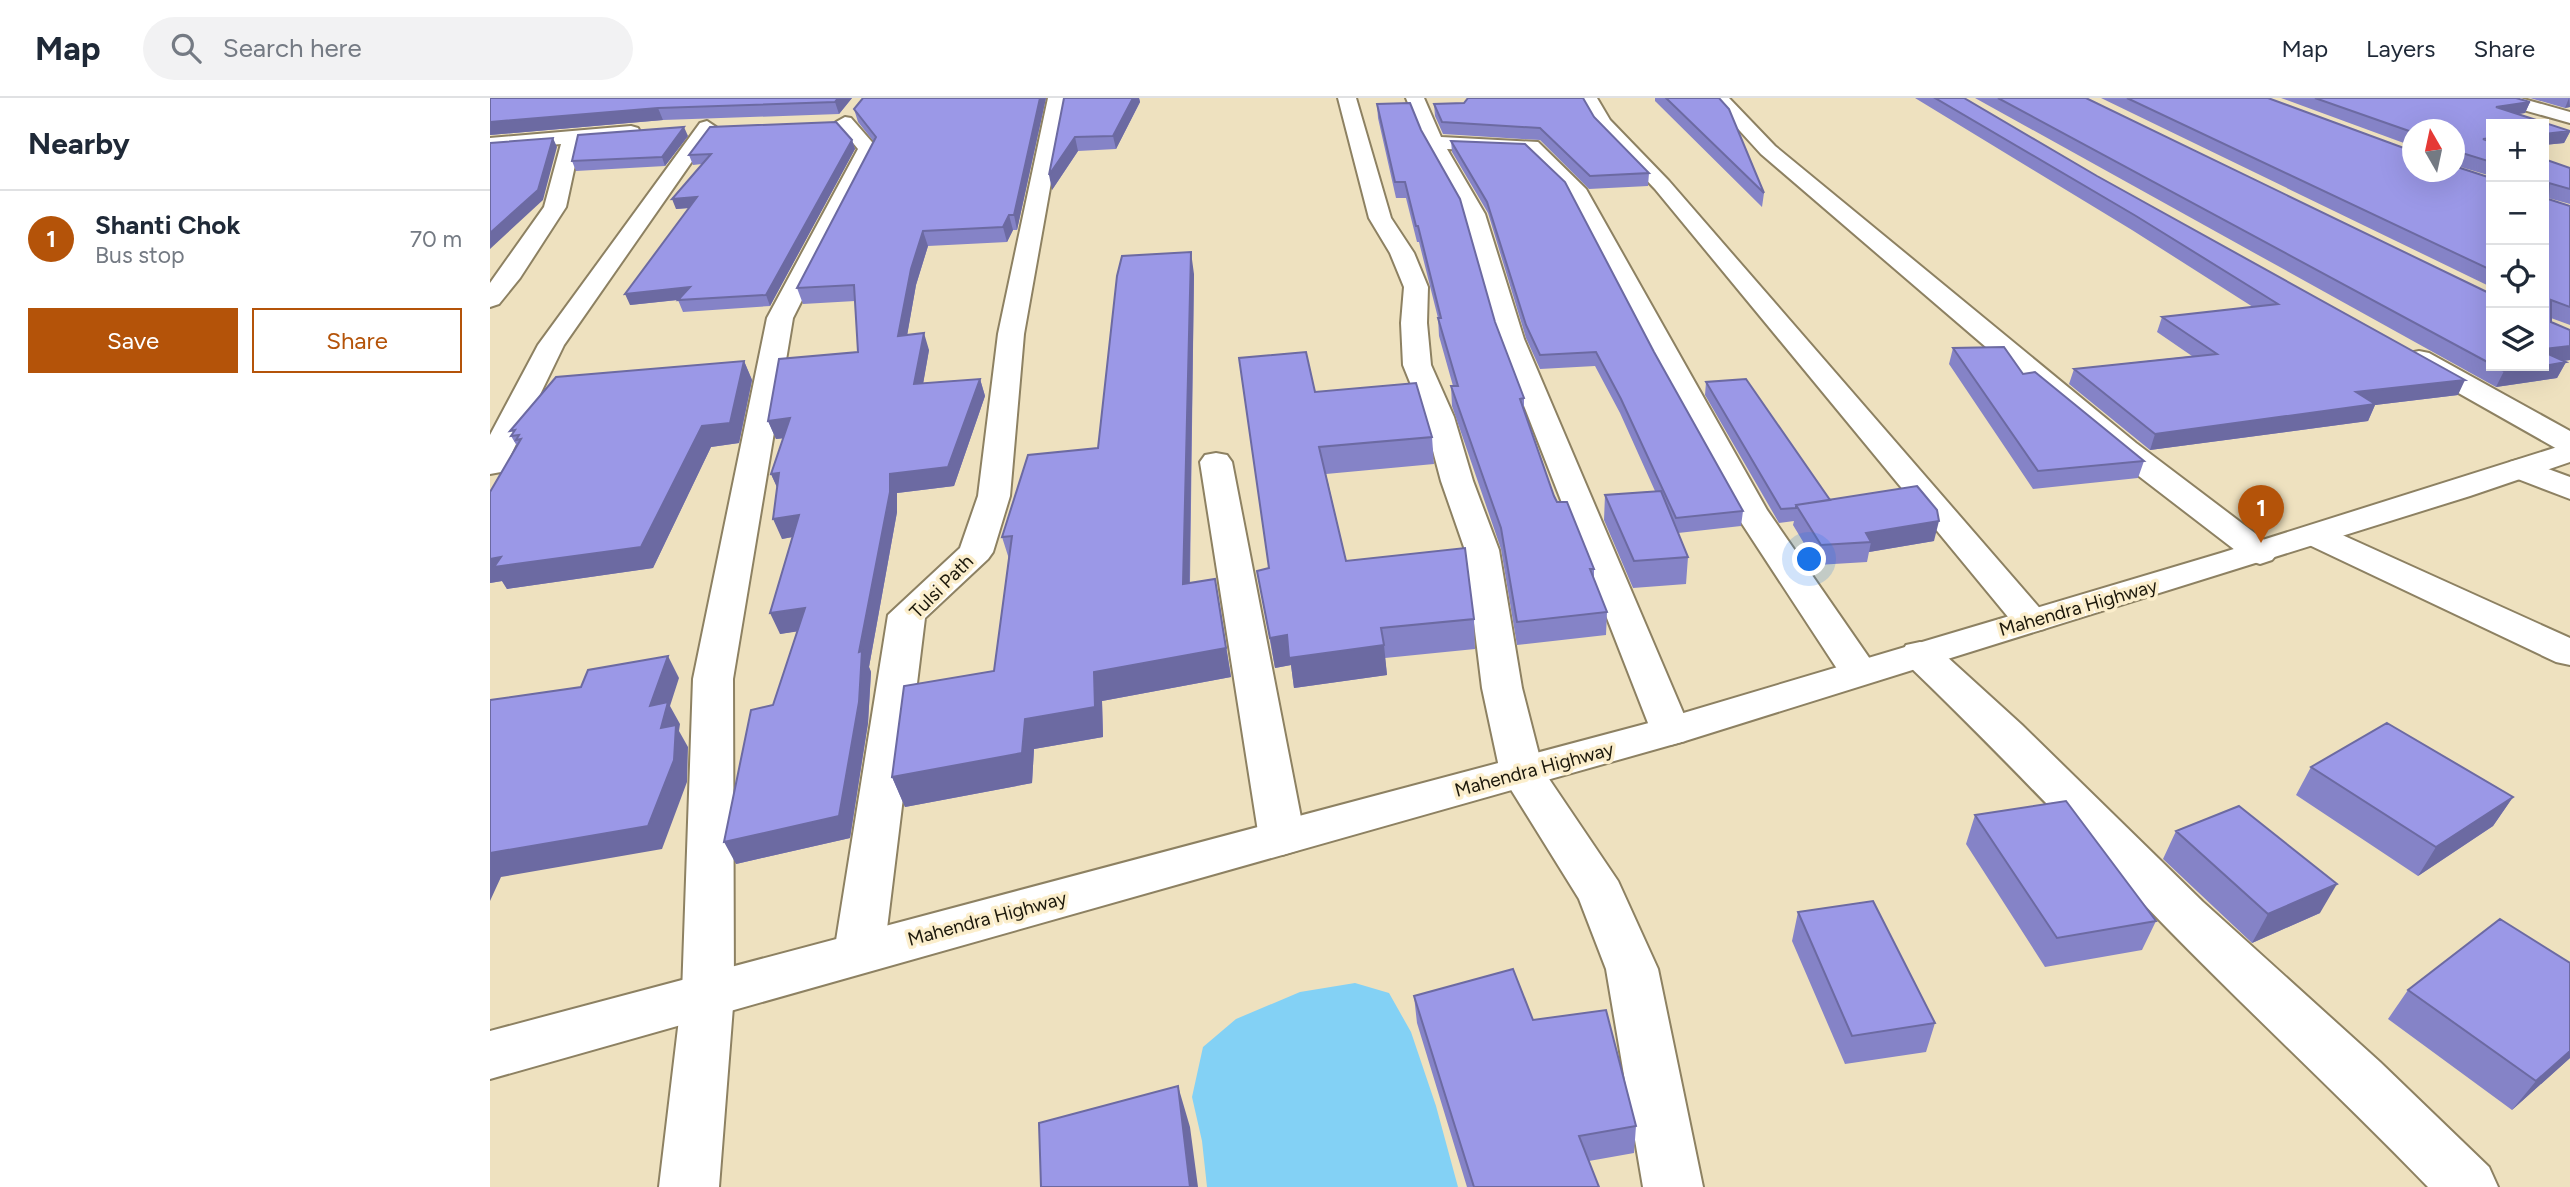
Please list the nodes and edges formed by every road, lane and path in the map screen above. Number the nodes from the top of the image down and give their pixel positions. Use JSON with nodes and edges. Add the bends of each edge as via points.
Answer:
{"nodes":[{"id":1,"x":1057,"y":98,"type":"edge"},
{"id":2,"x":1347,"y":98,"type":"edge"},
{"id":3,"x":1415,"y":98,"type":"edge"},
{"id":4,"x":1588,"y":98,"type":"edge"},
{"id":5,"x":1719,"y":98,"type":"edge"},
{"id":6,"x":2501,"y":98,"type":"edge"},
{"id":7,"x":844,"y":117,"type":"dead end"},
{"id":8,"x":2570,"y":118,"type":"edge"},
{"id":9,"x":704,"y":127,"type":"edge"},
{"id":10,"x":650,"y":130,"type":"edge"},
{"id":11,"x":572,"y":137,"type":"junction"},
{"id":12,"x":1434,"y":143,"type":"junction"},
{"id":13,"x":490,"y":144,"type":"edge"},
{"id":14,"x":490,"y":299,"type":"edge"},
{"id":15,"x":2402,"y":349,"type":"edge"},
{"id":16,"x":2570,"y":443,"type":"edge"},
{"id":17,"x":2570,"y":452,"type":"edge"},
{"id":18,"x":1216,"y":462,"type":"dead end"},
{"id":19,"x":490,"y":465,"type":"edge"},
{"id":20,"x":2521,"y":469,"type":"junction"},
{"id":21,"x":2570,"y":489,"type":"edge"},
{"id":22,"x":2317,"y":536,"type":"junction"},
{"id":23,"x":2260,"y":554,"type":"junction"},
{"id":24,"x":2031,"y":621,"type":"junction"},
{"id":25,"x":2570,"y":653,"type":"edge"},
{"id":26,"x":1920,"y":654,"type":"junction"},
{"id":27,"x":1860,"y":671,"type":"junction"},
{"id":28,"x":1670,"y":732,"type":"junction"},
{"id":29,"x":1522,"y":772,"type":"junction"},
{"id":30,"x":1282,"y":838,"type":"junction"},
{"id":31,"x":859,"y":953,"type":"junction"},
{"id":32,"x":708,"y":994,"type":"junction"},
{"id":33,"x":490,"y":1055,"type":"edge"},
{"id":34,"x":689,"y":1187,"type":"edge"},
{"id":35,"x":1673,"y":1187,"type":"edge"},
{"id":36,"x":2468,"y":1187,"type":"edge"}],
"edges":[{"from":1,"to":31,"type":"main road","name":"Tulsi Path","via":[[1011,334],[994,496],[976,552],[907,615]]},
{"from":2,"to":29,"type":"main road","via":[[1380,218],[1416,287],[1417,365],[1439,417],[1482,550],[1502,688]]},
{"from":3,"to":12,"type":"main road"},
{"from":4,"to":24,"type":"main road","via":[[1602,123],[1671,196]]},
{"from":5,"to":23,"type":"main road","via":[[1768,150],[2124,450]]},
{"from":6,"to":8,"type":"main road"},
{"from":7,"to":32,"type":"main road","via":[[869,149],[780,318],[713,679]]},
{"from":9,"to":19,"type":"main road","via":[[551,345]]},
{"from":10,"to":11,"type":"main road"},
{"from":11,"to":13,"type":"main road"},
{"from":11,"to":14,"type":"main road","via":[[555,207]]},
{"from":12,"to":27,"type":"main road","via":[[1531,146],[1576,189],[1750,510]]},
{"from":12,"to":28,"type":"main road","via":[[1474,214],[1511,339]]},
{"from":15,"to":16,"type":"main road"},
{"from":17,"to":20,"type":"main road","name":"Mahendra Highway"},
{"from":18,"to":30,"type":"main road"},
{"from":20,"to":21,"type":"main road"},
{"from":20,"to":22,"type":"main road","name":"Mahendra Highway"},
{"from":22,"to":23,"type":"main road","name":"Mahendra Highway"},
{"from":22,"to":25,"type":"main road"},
{"from":23,"to":24,"type":"main road","name":"Mahendra Highway"},
{"from":24,"to":26,"type":"main road","name":"Mahendra Highway"},
{"from":26,"to":27,"type":"main road","name":"Mahendra Highway"},
{"from":26,"to":36,"type":"main road"},
{"from":27,"to":28,"type":"main road","name":"Mahendra Highway"},
{"from":28,"to":29,"type":"main road","name":"Mahendra Highway"},
{"from":29,"to":30,"type":"main road","name":"Mahendra Highway"},
{"from":29,"to":35,"type":"main road","via":[[1601,894],[1632,968]]},
{"from":30,"to":31,"type":"main road","name":"Mahendra Highway"},
{"from":31,"to":32,"type":"main road","name":"Mahendra Highway"},
{"from":32,"to":33,"type":"main road","name":"Mahendra Highway"},
{"from":32,"to":34,"type":"main road"}]}
